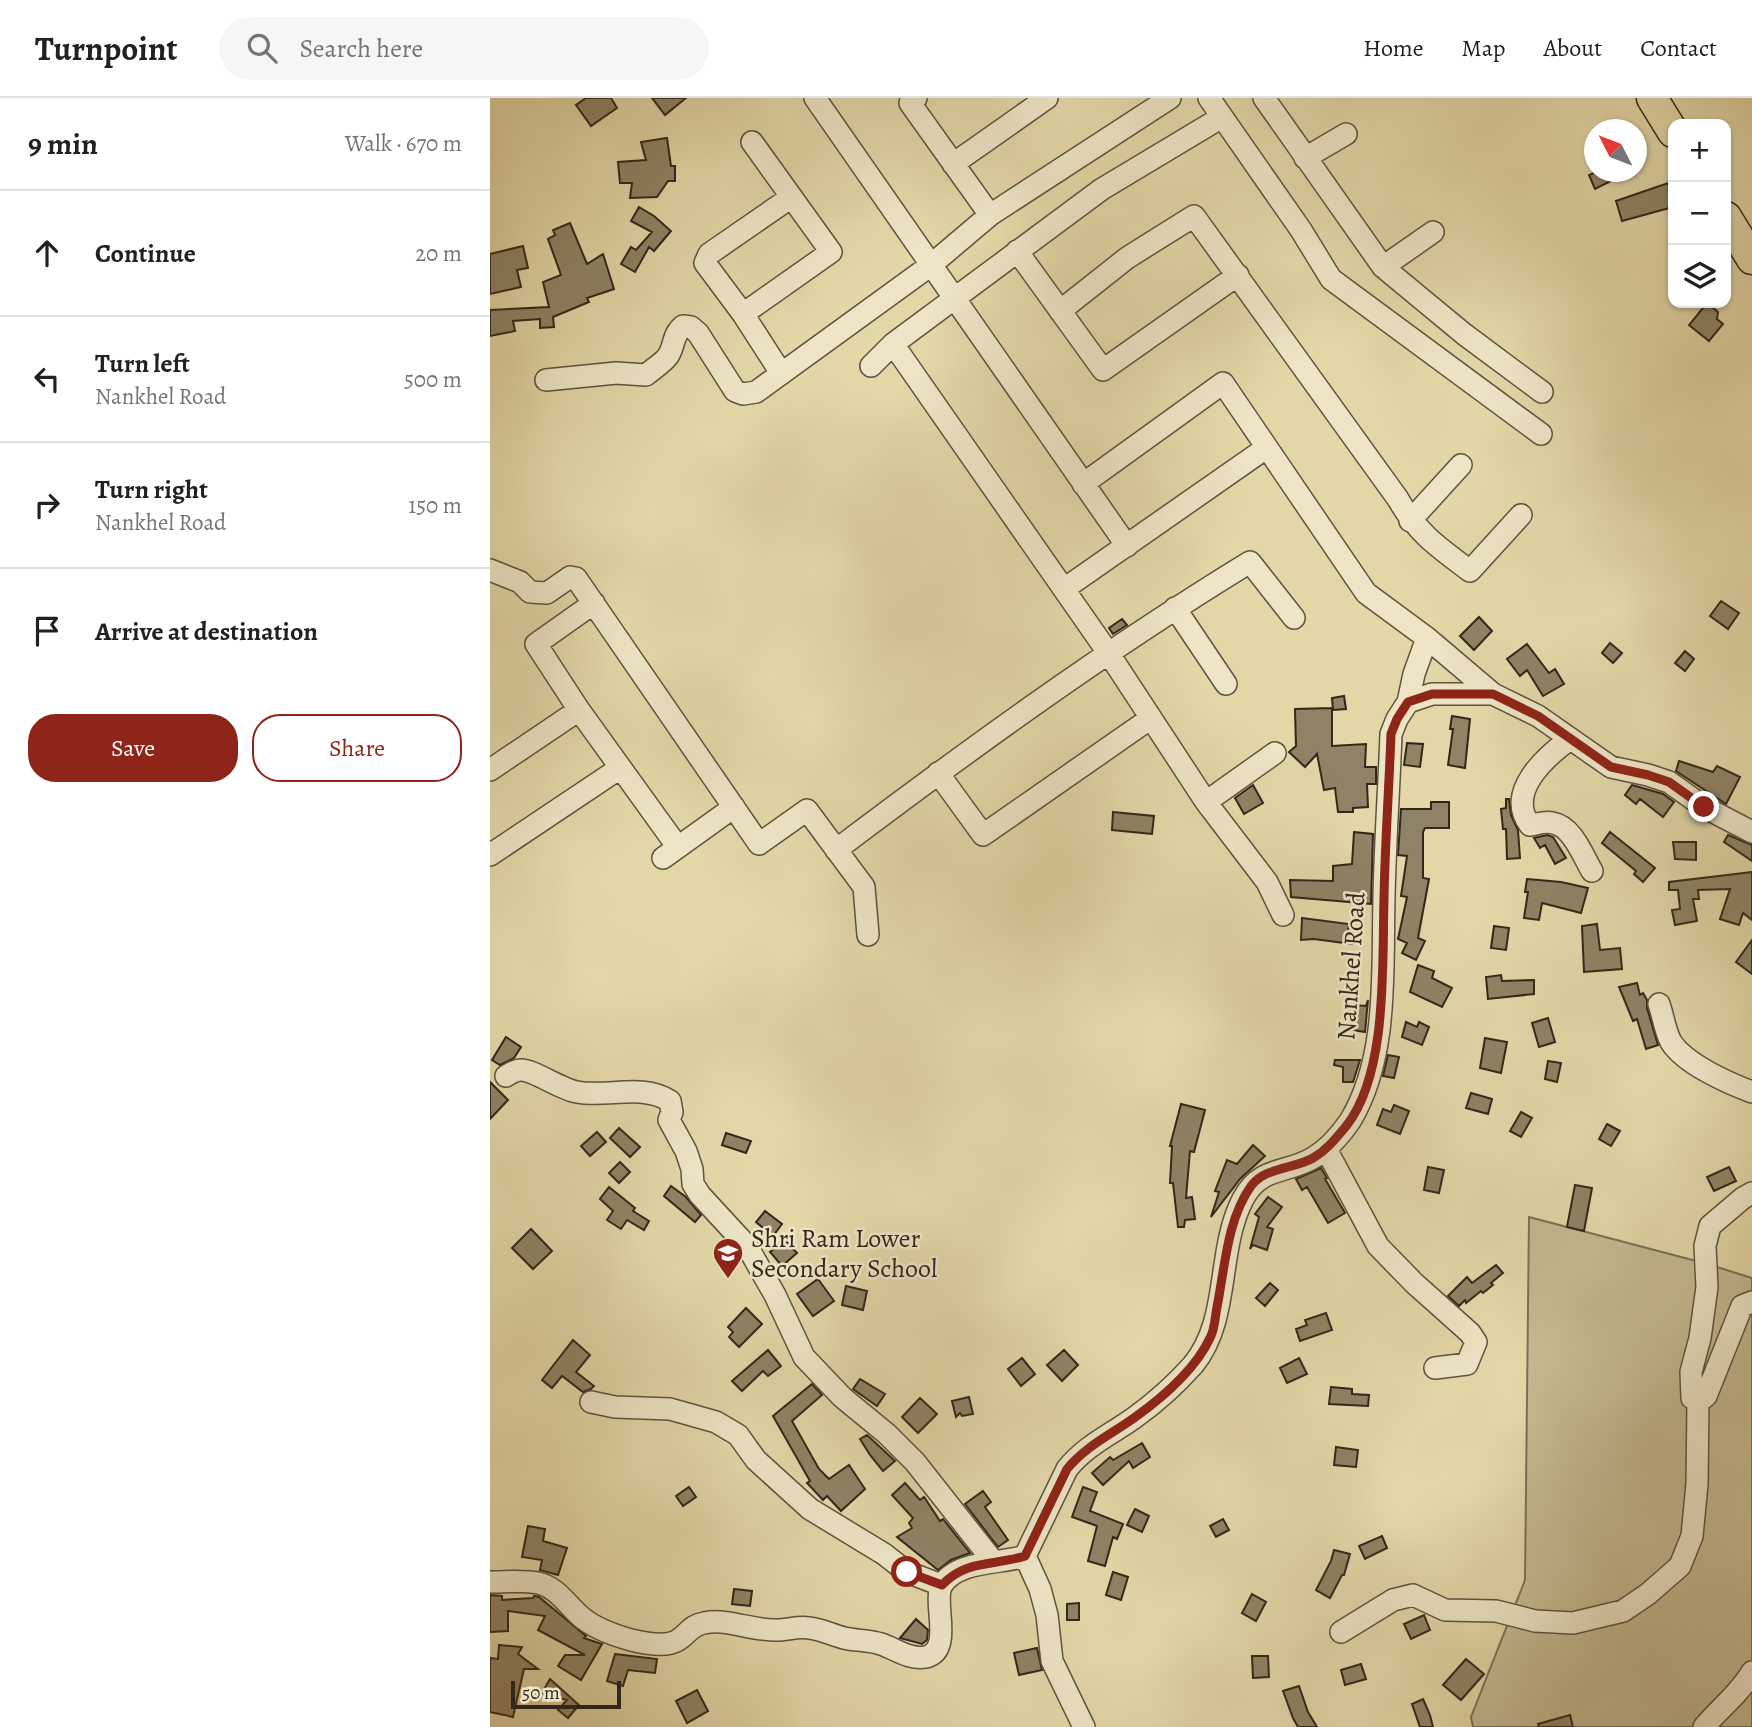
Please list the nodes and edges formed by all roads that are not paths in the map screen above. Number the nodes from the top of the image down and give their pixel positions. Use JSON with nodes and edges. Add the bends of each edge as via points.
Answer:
{"nodes":[{"id":1,"x":816,"y":98,"type":"edge"},
{"id":2,"x":916,"y":98,"type":"edge"},
{"id":3,"x":1047,"y":98,"type":"edge"},
{"id":4,"x":1170,"y":98,"type":"edge"},
{"id":5,"x":1209,"y":98,"type":"edge"},
{"id":6,"x":1265,"y":98,"type":"edge"},
{"id":7,"x":1652,"y":98,"type":"edge"},
{"id":8,"x":1222,"y":117,"type":"junction"},
{"id":9,"x":1668,"y":124,"type":"edge"},
{"id":10,"x":1346,"y":134,"type":"dead end"},
{"id":11,"x":752,"y":142,"type":"dead end"},
{"id":12,"x":1305,"y":158,"type":"junction"},
{"id":13,"x":953,"y":164,"type":"junction"},
{"id":14,"x":790,"y":198,"type":"junction"},
{"id":15,"x":990,"y":215,"type":"junction"},
{"id":16,"x":1731,"y":225,"type":"edge"},
{"id":17,"x":1433,"y":232,"type":"dead end"},
{"id":18,"x":1017,"y":251,"type":"junction"},
{"id":19,"x":1752,"y":259,"type":"edge"},
{"id":20,"x":931,"y":265,"type":"junction"},
{"id":21,"x":1383,"y":267,"type":"junction"},
{"id":22,"x":1238,"y":275,"type":"junction"},
{"id":23,"x":955,"y":298,"type":"junction"},
{"id":24,"x":1060,"y":311,"type":"junction"},
{"id":25,"x":743,"y":313,"type":"junction"},
{"id":26,"x":893,"y":344,"type":"junction"},
{"id":27,"x":871,"y":366,"type":"dead end"},
{"id":28,"x":781,"y":373,"type":"junction"},
{"id":29,"x":546,"y":380,"type":"dead end"},
{"id":30,"x":1542,"y":392,"type":"dead end"},
{"id":31,"x":1541,"y":434,"type":"dead end"},
{"id":32,"x":1266,"y":448,"type":"junction"},
{"id":33,"x":1461,"y":465,"type":"dead end"},
{"id":34,"x":1083,"y":484,"type":"junction"},
{"id":35,"x":1521,"y":514,"type":"dead end"},
{"id":36,"x":1410,"y":522,"type":"junction"},
{"id":37,"x":1127,"y":546,"type":"junction"},
{"id":38,"x":490,"y":570,"type":"edge"},
{"id":39,"x":1064,"y":589,"type":"junction"},
{"id":40,"x":593,"y":603,"type":"junction"},
{"id":41,"x":1175,"y":608,"type":"junction"},
{"id":42,"x":1294,"y":618,"type":"dead end"},
{"id":43,"x":1427,"y":638,"type":"junction"},
{"id":44,"x":1109,"y":654,"type":"junction"},
{"id":45,"x":1226,"y":684,"type":"dead end"},
{"id":46,"x":1493,"y":694,"type":"junction"},
{"id":47,"x":1408,"y":702,"type":"junction"},
{"id":48,"x":579,"y":710,"type":"junction"},
{"id":49,"x":1151,"y":718,"type":"junction"},
{"id":50,"x":1570,"y":739,"type":"junction"},
{"id":51,"x":1275,"y":753,"type":"dead end"},
{"id":52,"x":620,"y":768,"type":"junction"},
{"id":53,"x":490,"y":770,"type":"edge"},
{"id":54,"x":938,"y":773,"type":"junction"},
{"id":55,"x":1206,"y":802,"type":"junction"},
{"id":56,"x":734,"y":807,"type":"junction"},
{"id":57,"x":1752,"y":832,"type":"edge"},
{"id":58,"x":493,"y":847,"type":"edge"},
{"id":59,"x":836,"y":850,"type":"junction"},
{"id":60,"x":1592,"y":871,"type":"dead end"},
{"id":61,"x":1283,"y":915,"type":"dead end"},
{"id":62,"x":868,"y":935,"type":"dead end"},
{"id":63,"x":1659,"y":1004,"type":"dead end"},
{"id":64,"x":506,"y":1076,"type":"dead end"},
{"id":65,"x":1752,"y":1092,"type":"edge"},
{"id":66,"x":1326,"y":1149,"type":"junction"},
{"id":67,"x":1752,"y":1193,"type":"edge"},
{"id":68,"x":1752,"y":1302,"type":"edge"},
{"id":69,"x":1435,"y":1368,"type":"dead end"},
{"id":70,"x":591,"y":1402,"type":"dead end"},
{"id":71,"x":1698,"y":1402,"type":"junction"},
{"id":72,"x":1025,"y":1556,"type":"junction"},
{"id":73,"x":993,"y":1561,"type":"junction"},
{"id":74,"x":490,"y":1582,"type":"edge"},
{"id":75,"x":942,"y":1585,"type":"junction"},
{"id":76,"x":1341,"y":1632,"type":"dead end"},
{"id":77,"x":1752,"y":1672,"type":"edge"},
{"id":78,"x":1084,"y":1727,"type":"edge"},
{"id":79,"x":1704,"y":1727,"type":"edge"}],
"edges":[{"from":1,"to":20,"type":"street"},
{"from":2,"to":13,"type":"street","via":[[909,103]]},
{"from":3,"to":13,"type":"street"},
{"from":4,"to":15,"type":"street"},
{"from":5,"to":8,"type":"street"},
{"from":6,"to":12,"type":"street"},
{"from":7,"to":9,"type":"highway"},
{"from":8,"to":18,"type":"street","via":[[1102,189]]},
{"from":8,"to":31,"type":"street","via":[[1331,279]]},
{"from":10,"to":12,"type":"street"},
{"from":11,"to":14,"type":"street"},
{"from":12,"to":21,"type":"street"},
{"from":13,"to":15,"type":"street"},
{"from":14,"to":25,"type":"street","via":[[709,254],[705,263]]},
{"from":14,"to":25,"type":"street","via":[[831,252]]},
{"from":15,"to":20,"type":"street"},
{"from":16,"to":19,"type":"highway"},
{"from":17,"to":21,"type":"street"},
{"from":18,"to":23,"type":"street"},
{"from":18,"to":24,"type":"street"},
{"from":20,"to":23,"type":"street"},
{"from":20,"to":28,"type":"street"},
{"from":21,"to":30,"type":"street"},
{"from":22,"to":24,"type":"street","via":[[1103,370]]},
{"from":22,"to":24,"type":"street","via":[[1194,216],[1127,258]]},
{"from":22,"to":36,"type":"street"},
{"from":23,"to":26,"type":"street"},
{"from":23,"to":34,"type":"street"},
{"from":25,"to":28,"type":"street"},
{"from":26,"to":27,"type":"street"},
{"from":26,"to":39,"type":"street"},
{"from":28,"to":29,"type":"street","via":[[756,391],[735,391],[698,333],[683,326],[672,341],[669,356],[646,375]]},
{"from":32,"to":34,"type":"street","via":[[1223,383]]},
{"from":32,"to":37,"type":"street"},
{"from":32,"to":43,"type":"street","via":[[1366,593]]},
{"from":33,"to":36,"type":"street"},
{"from":34,"to":37,"type":"street"},
{"from":35,"to":36,"type":"street","via":[[1469,571]]},
{"from":37,"to":39,"type":"street"},
{"from":38,"to":40,"type":"street","via":[[520,582],[530,592],[547,593],[570,577],[576,578]]},
{"from":39,"to":44,"type":"street"},
{"from":40,"to":48,"type":"street","via":[[536,644]]},
{"from":40,"to":56,"type":"street"},
{"from":41,"to":42,"type":"street","via":[[1250,562]]},
{"from":41,"to":44,"type":"street"},
{"from":41,"to":45,"type":"street"},
{"from":43,"to":46,"type":"street"},
{"from":43,"to":47,"type":"street","name":"Nankhel Road"},
{"from":44,"to":49,"type":"street"},
{"from":44,"to":54,"type":"street"},
{"from":46,"to":47,"type":"street","via":[[1432,694]]},
{"from":46,"to":50,"type":"street","via":[[1538,716]]},
{"from":47,"to":66,"type":"street","name":"Nankhel Road","via":[[1391,734],[1381,1016],[1366,1091],[1349,1123]]},
{"from":48,"to":52,"type":"street"},
{"from":48,"to":53,"type":"street"},
{"from":49,"to":54,"type":"street","via":[[983,835]]},
{"from":49,"to":55,"type":"street"},
{"from":50,"to":57,"type":"street","via":[[1611,767],[1669,782]]},
{"from":50,"to":60,"type":"street","via":[[1531,776],[1521,797],[1524,817],[1530,825],[1562,825]]},
{"from":51,"to":55,"type":"street"},
{"from":52,"to":56,"type":"street","via":[[670,852]]},
{"from":52,"to":58,"type":"street"},
{"from":54,"to":59,"type":"street"},
{"from":55,"to":61,"type":"street","via":[[1267,882]]},
{"from":56,"to":59,"type":"street","via":[[759,844],[807,810]]},
{"from":59,"to":62,"type":"street","via":[[864,887]]},
{"from":63,"to":65,"type":"street","via":[[1671,1041],[1683,1055]]},
{"from":64,"to":73,"type":"street","via":[[526,1071],[577,1092],[643,1092],[670,1101],[669,1120],[686,1151],[693,1184],[747,1246],[804,1357],[915,1462]]},
{"from":66,"to":69,"type":"street","via":[[1378,1246],[1476,1342],[1466,1364]]},
{"from":66,"to":72,"type":"street","name":"Nankhel Road","via":[[1253,1182],[1230,1236],[1211,1336],[1194,1364],[1134,1418],[1077,1457]]},
{"from":67,"to":71,"type":"street","via":[[1710,1226],[1707,1287],[1691,1373],[1692,1398]]},
{"from":68,"to":71,"type":"street","via":[[1742,1307],[1706,1396]]},
{"from":70,"to":75,"type":"street","via":[[670,1409],[716,1422],[738,1435],[756,1460],[810,1509],[907,1572]]},
{"from":71,"to":76,"type":"street","via":[[1692,1536],[1680,1566],[1623,1611],[1573,1623],[1535,1621],[1496,1611],[1445,1610],[1413,1595],[1393,1600]]},
{"from":72,"to":73,"type":"street"},
{"from":72,"to":78,"type":"street","via":[[1047,1615],[1052,1661]]},
{"from":73,"to":75,"type":"street","via":[[951,1575]]},
{"from":74,"to":75,"type":"street","via":[[538,1583],[555,1591],[600,1629],[653,1644],[677,1642],[691,1627],[705,1622],[776,1630],[806,1627],[879,1643],[911,1657],[928,1657],[941,1639]]},
{"from":77,"to":79,"type":"street"}]}
